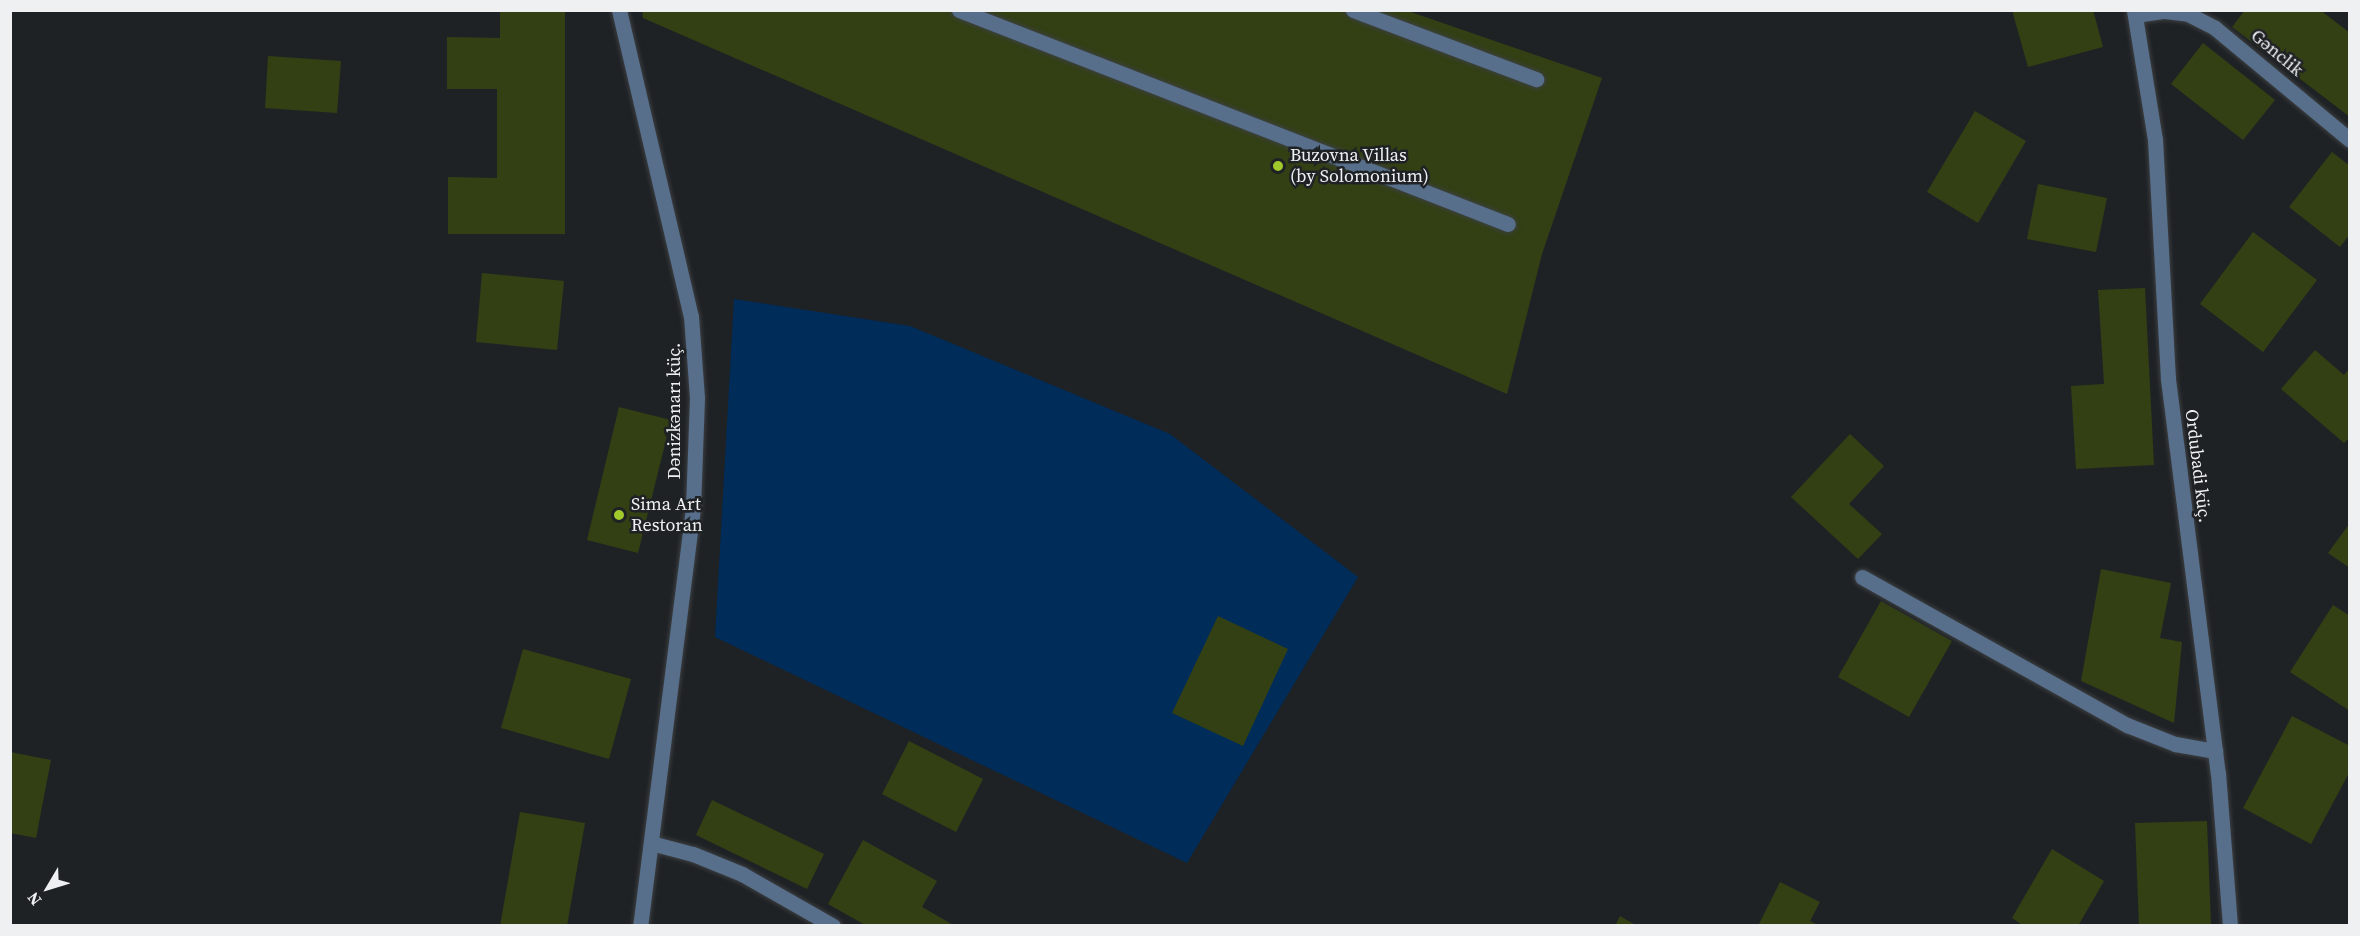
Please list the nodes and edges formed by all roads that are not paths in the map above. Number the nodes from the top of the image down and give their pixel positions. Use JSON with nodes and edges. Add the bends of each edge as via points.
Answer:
{"nodes":[{"id":1,"x":619,"y":10,"type":"edge"},
{"id":2,"x":959,"y":10,"type":"edge"},
{"id":3,"x":1353,"y":10,"type":"edge"},
{"id":4,"x":2135,"y":13,"type":"edge"},
{"id":5,"x":1536,"y":79,"type":"dead end"},
{"id":6,"x":2349,"y":140,"type":"edge"},
{"id":7,"x":1508,"y":224,"type":"dead end"},
{"id":8,"x":1862,"y":577,"type":"dead end"},
{"id":9,"x":2215,"y":751,"type":"junction"},
{"id":10,"x":651,"y":843,"type":"junction"},
{"id":11,"x":640,"y":926,"type":"edge"},
{"id":12,"x":833,"y":926,"type":"edge"},
{"id":13,"x":2230,"y":926,"type":"edge"}],
"edges":[{"from":1,"to":10,"type":"street","name":"Dənizkənarı küç.","via":[[695,343],[693,508]]},
{"from":2,"to":7,"type":"street"},
{"from":3,"to":5,"type":"street"},
{"from":4,"to":6,"type":"street","name":"Gənclik","via":[[2188,14],[2215,28]]},
{"from":4,"to":9,"type":"street","name":"Ordubadi küç.","via":[[2155,139],[2172,415]]},
{"from":8,"to":9,"type":"street","via":[[2127,725],[2175,744]]},
{"from":9,"to":13,"type":"street","name":"Ordubadi küç."},
{"from":10,"to":11,"type":"street","name":"Dənizkənarı küç."},
{"from":10,"to":12,"type":"street","via":[[693,854],[742,874]]}]}
